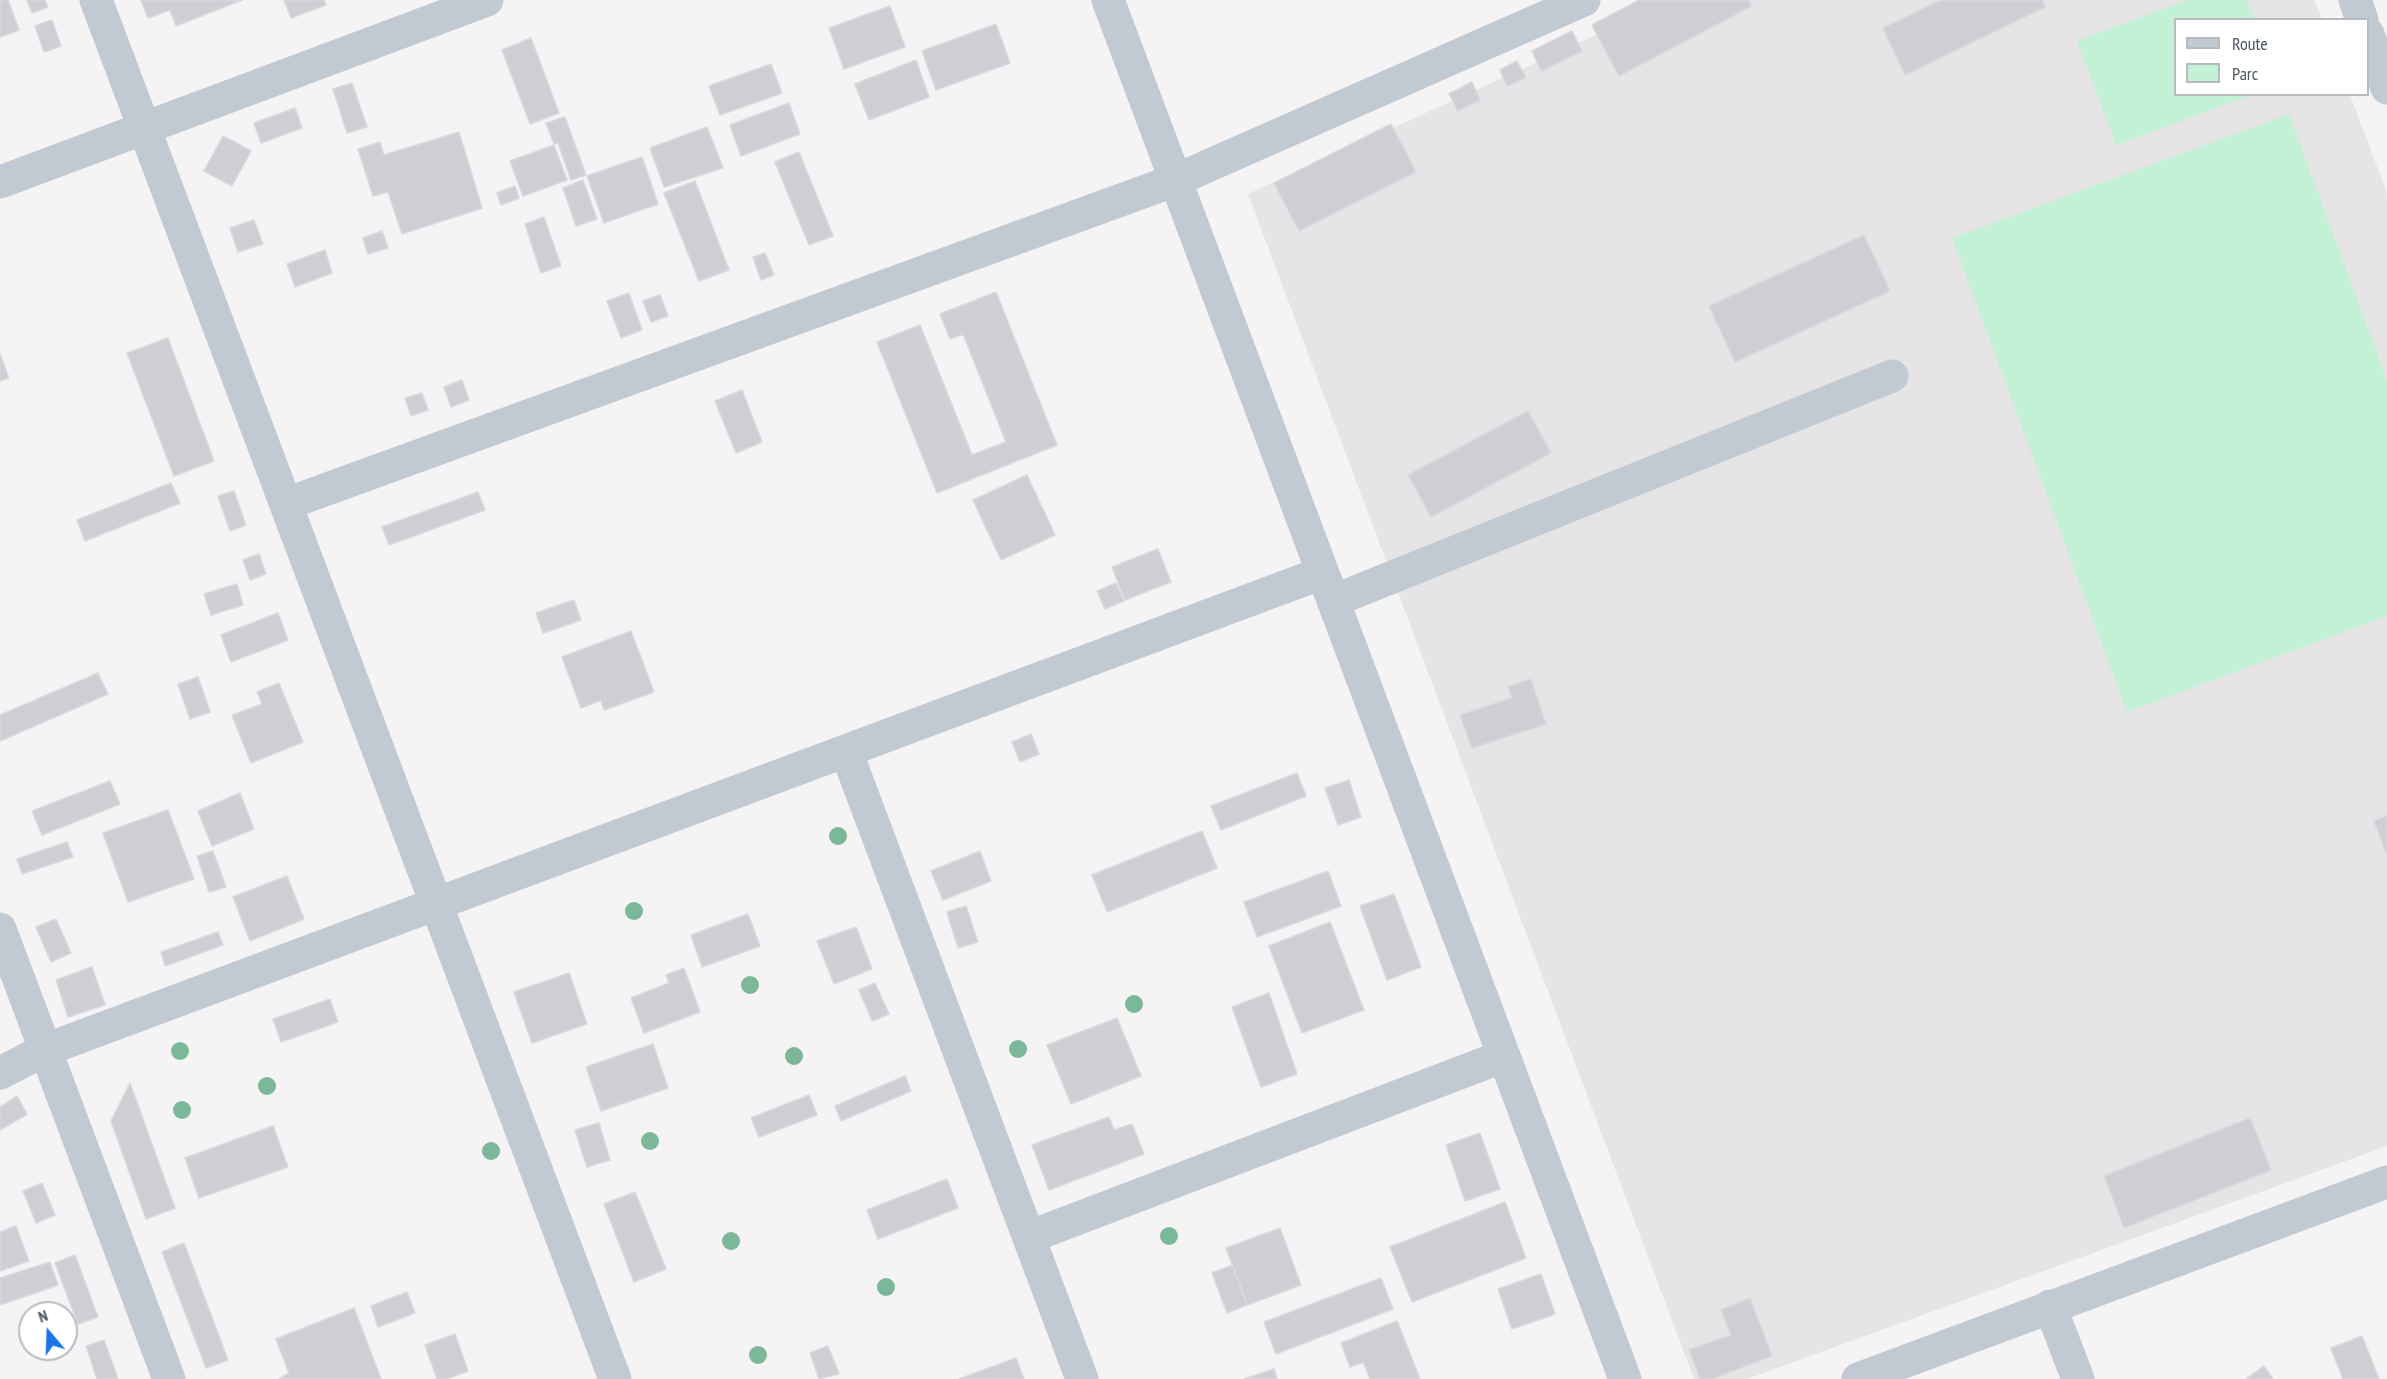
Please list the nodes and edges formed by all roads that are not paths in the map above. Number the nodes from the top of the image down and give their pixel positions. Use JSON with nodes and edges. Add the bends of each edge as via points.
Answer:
{"nodes":[{"id":1,"x":96,"y":0,"type":"edge"},
{"id":2,"x":487,"y":0,"type":"edge"},
{"id":3,"x":1108,"y":0,"type":"edge"},
{"id":4,"x":1584,"y":0,"type":"edge"},
{"id":5,"x":2355,"y":0,"type":"edge"},
{"id":6,"x":2361,"y":18,"type":"edge"},
{"id":7,"x":2369,"y":39,"type":"edge"},
{"id":8,"x":2387,"y":88,"type":"edge"},
{"id":9,"x":144,"y":128,"type":"junction"},
{"id":10,"x":1176,"y":180,"type":"junction"},
{"id":11,"x":0,"y":182,"type":"edge"},
{"id":12,"x":1892,"y":376,"type":"dead end"},
{"id":13,"x":286,"y":504,"type":"junction"},
{"id":14,"x":1328,"y":587,"type":"junction"},
{"id":15,"x":846,"y":751,"type":"junction"},
{"id":16,"x":437,"y":903,"type":"junction"},
{"id":17,"x":0,"y":929,"type":"edge"},
{"id":18,"x":45,"y":1050,"type":"junction"},
{"id":19,"x":1504,"y":1056,"type":"junction"},
{"id":20,"x":0,"y":1073,"type":"edge"},
{"id":21,"x":2387,"y":1182,"type":"edge"},
{"id":22,"x":1029,"y":1237,"type":"junction"},
{"id":23,"x":2050,"y":1306,"type":"junction"},
{"id":24,"x":169,"y":1379,"type":"edge"},
{"id":25,"x":615,"y":1379,"type":"edge"},
{"id":26,"x":1082,"y":1379,"type":"edge"},
{"id":27,"x":1625,"y":1379,"type":"edge"},
{"id":28,"x":1858,"y":1379,"type":"edge"},
{"id":29,"x":2078,"y":1379,"type":"edge"}],
"edges":[{"from":1,"to":9,"type":"street"},
{"from":2,"to":9,"type":"street"},
{"from":3,"to":10,"type":"street"},
{"from":4,"to":10,"type":"street"},
{"from":5,"to":6,"type":"street"},
{"from":7,"to":8,"type":"street"},
{"from":9,"to":11,"type":"street"},
{"from":9,"to":13,"type":"street"},
{"from":10,"to":13,"type":"street"},
{"from":10,"to":14,"type":"street"},
{"from":12,"to":14,"type":"street"},
{"from":13,"to":16,"type":"street"},
{"from":14,"to":15,"type":"street"},
{"from":14,"to":19,"type":"street"},
{"from":15,"to":16,"type":"street"},
{"from":15,"to":22,"type":"street"},
{"from":16,"to":18,"type":"street"},
{"from":16,"to":25,"type":"street"},
{"from":17,"to":18,"type":"street"},
{"from":18,"to":20,"type":"street"},
{"from":18,"to":24,"type":"street"},
{"from":19,"to":22,"type":"street"},
{"from":19,"to":27,"type":"street"},
{"from":21,"to":23,"type":"street"},
{"from":22,"to":26,"type":"street"},
{"from":23,"to":28,"type":"street"},
{"from":23,"to":29,"type":"street"}]}
